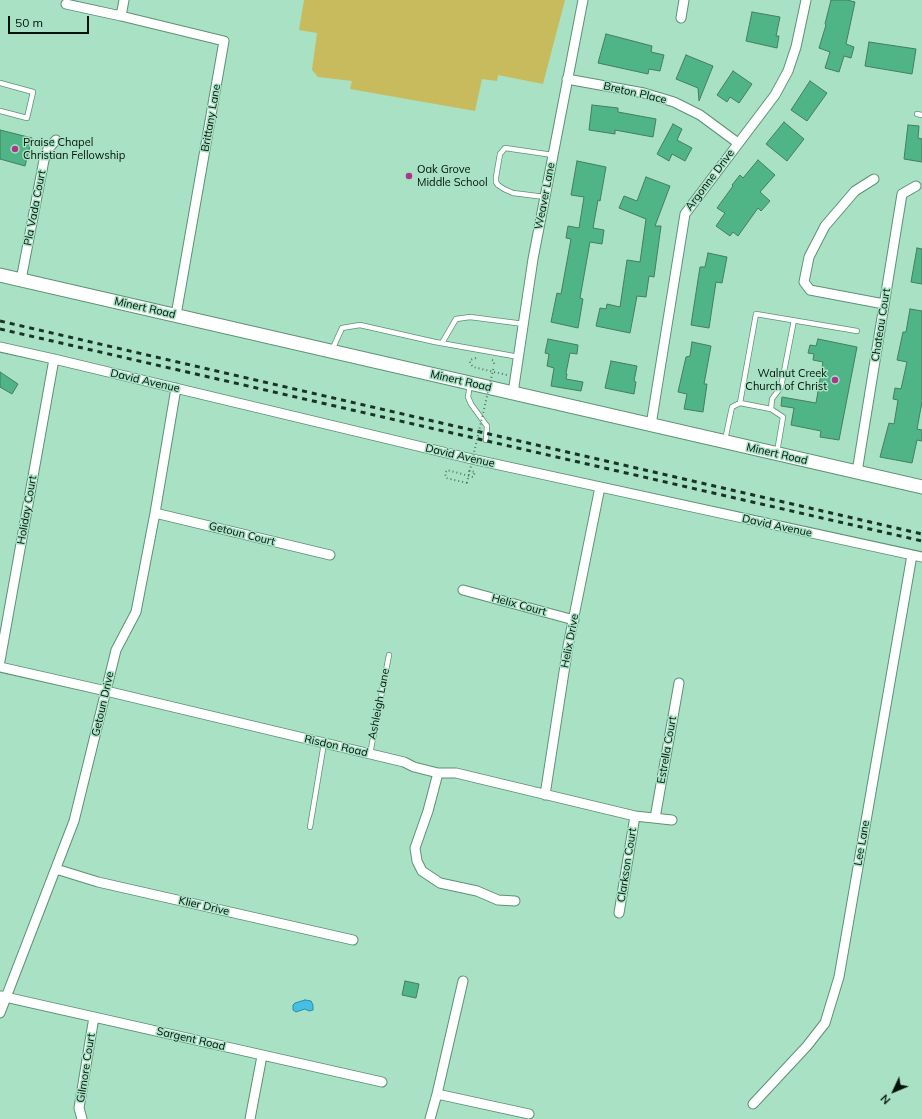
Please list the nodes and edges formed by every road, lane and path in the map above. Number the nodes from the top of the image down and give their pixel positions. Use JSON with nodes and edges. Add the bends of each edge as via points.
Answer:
{"nodes":[{"id":1,"x":124,"y":0,"type":"edge"},
{"id":2,"x":584,"y":0,"type":"edge"},
{"id":3,"x":684,"y":0,"type":"edge"},
{"id":4,"x":806,"y":0,"type":"edge"},
{"id":5,"x":66,"y":4,"type":"dead end"},
{"id":6,"x":121,"y":16,"type":"junction"},
{"id":7,"x":681,"y":18,"type":"dead end"},
{"id":8,"x":568,"y":79,"type":"junction"},
{"id":9,"x":0,"y":83,"type":"edge"},
{"id":10,"x":0,"y":111,"type":"edge"},
{"id":11,"x":56,"y":140,"type":"dead end"},
{"id":12,"x":738,"y":143,"type":"junction"},
{"id":13,"x":553,"y":155,"type":"junction"},
{"id":14,"x":874,"y":179,"type":"dead end"},
{"id":15,"x":916,"y":186,"type":"dead end"},
{"id":16,"x":545,"y":197,"type":"junction"},
{"id":17,"x":0,"y":275,"type":"edge"},
{"id":18,"x":21,"y":280,"type":"junction"},
{"id":19,"x":884,"y":304,"type":"junction"},
{"id":20,"x":176,"y":315,"type":"junction"},
{"id":21,"x":794,"y":320,"type":"junction"},
{"id":22,"x":524,"y":324,"type":"junction"},
{"id":23,"x":857,"y":331,"type":"dead end"},
{"id":24,"x":442,"y":343,"type":"junction"},
{"id":25,"x":0,"y":347,"type":"edge"},
{"id":26,"x":331,"y":351,"type":"junction"},
{"id":27,"x":519,"y":357,"type":"junction"},
{"id":28,"x":54,"y":359,"type":"junction"},
{"id":29,"x":481,"y":359,"type":"dead end"},
{"id":30,"x":487,"y":360,"type":"dead end"},
{"id":31,"x":516,"y":378,"type":"junction"},
{"id":32,"x":470,"y":383,"type":"junction"},
{"id":33,"x":176,"y":388,"type":"junction"},
{"id":34,"x":513,"y":393,"type":"junction"},
{"id":35,"x":740,"y":403,"type":"junction"},
{"id":36,"x":771,"y":408,"type":"junction"},
{"id":37,"x":651,"y":425,"type":"junction"},
{"id":38,"x":486,"y":440,"type":"dead end"},
{"id":39,"x":725,"y":442,"type":"junction"},
{"id":40,"x":777,"y":454,"type":"junction"},
{"id":41,"x":472,"y":459,"type":"junction"},
{"id":42,"x":857,"y":472,"type":"junction"},
{"id":43,"x":600,"y":487,"type":"junction"},
{"id":44,"x":922,"y":487,"type":"edge"},
{"id":45,"x":155,"y":513,"type":"junction"},
{"id":46,"x":330,"y":555,"type":"dead end"},
{"id":47,"x":912,"y":555,"type":"junction"},
{"id":48,"x":922,"y":557,"type":"edge"},
{"id":49,"x":463,"y":590,"type":"dead end"},
{"id":50,"x":574,"y":620,"type":"junction"},
{"id":51,"x":389,"y":655,"type":"dead end"},
{"id":52,"x":0,"y":661,"type":"edge"},
{"id":53,"x":0,"y":667,"type":"edge"},
{"id":54,"x":679,"y":683,"type":"dead end"},
{"id":55,"x":106,"y":691,"type":"junction"},
{"id":56,"x":324,"y":743,"type":"junction"},
{"id":57,"x":370,"y":754,"type":"junction"},
{"id":58,"x":438,"y":773,"type":"junction"},
{"id":59,"x":545,"y":795,"type":"junction"},
{"id":60,"x":636,"y":816,"type":"junction"},
{"id":61,"x":655,"y":818,"type":"junction"},
{"id":62,"x":672,"y":820,"type":"dead end"},
{"id":63,"x":310,"y":827,"type":"dead end"},
{"id":64,"x":56,"y":869,"type":"junction"},
{"id":65,"x":515,"y":901,"type":"dead end"},
{"id":66,"x":620,"y":913,"type":"dead end"},
{"id":67,"x":353,"y":940,"type":"dead end"},
{"id":68,"x":463,"y":981,"type":"dead end"},
{"id":69,"x":3,"y":996,"type":"edge"},
{"id":70,"x":0,"y":1013,"type":"edge"},
{"id":71,"x":94,"y":1017,"type":"junction"},
{"id":72,"x":262,"y":1056,"type":"junction"},
{"id":73,"x":382,"y":1082,"type":"dead end"},
{"id":74,"x":437,"y":1094,"type":"junction"},
{"id":75,"x":753,"y":1104,"type":"dead end"},
{"id":76,"x":529,"y":1114,"type":"dead end"},
{"id":77,"x":82,"y":1119,"type":"edge"},
{"id":78,"x":250,"y":1119,"type":"edge"},
{"id":79,"x":430,"y":1119,"type":"edge"}],
"edges":[{"from":1,"to":6,"type":"street"},
{"from":2,"to":8,"type":"street","name":"Weaver Lane"},
{"from":3,"to":7,"type":"street"},
{"from":4,"to":12,"type":"street","name":"Argonne Drive","via":[[788,72],[775,95]]},
{"from":5,"to":6,"type":"street"},
{"from":6,"to":20,"type":"street","name":"Brittany Lane","via":[[224,41]]},
{"from":8,"to":12,"type":"street","name":"Breton Place","via":[[644,93],[674,102],[700,115]]},
{"from":8,"to":13,"type":"street","name":"Weaver Lane"},
{"from":9,"to":10,"type":"lane","via":[[33,92],[27,118]]},
{"from":11,"to":18,"type":"street","name":"Pla Vada Court","via":[[48,149],[44,160]]},
{"from":12,"to":37,"type":"street","name":"Argonne Drive","via":[[685,214]]},
{"from":13,"to":16,"type":"street","name":"Weaver Lane"},
{"from":13,"to":16,"type":"lane","via":[[505,148],[500,154],[496,177],[498,185],[513,192]]},
{"from":14,"to":19,"type":"street","via":[[855,191],[825,226],[810,257],[804,282],[810,290]]},
{"from":15,"to":19,"type":"street","name":"Chateau Court","via":[[902,194]]},
{"from":16,"to":22,"type":"street","name":"Weaver Lane"},
{"from":17,"to":18,"type":"street","name":"Minert Road"},
{"from":18,"to":20,"type":"street","name":"Minert Road"},
{"from":19,"to":42,"type":"street","name":"Chateau Court"},
{"from":20,"to":26,"type":"street","name":"Minert Road"},
{"from":21,"to":23,"type":"lane"},
{"from":21,"to":35,"type":"lane","via":[[756,314]]},
{"from":21,"to":36,"type":"lane","via":[[781,387],[772,399]]},
{"from":22,"to":24,"type":"lane","via":[[470,317],[456,319]]},
{"from":22,"to":27,"type":"street","name":"Weaver Lane"},
{"from":24,"to":26,"type":"lane","via":[[360,325],[342,328]]},
{"from":24,"to":27,"type":"lane"},
{"from":25,"to":28,"type":"street","name":"David Avenue"},
{"from":26,"to":32,"type":"street","name":"Minert Road"},
{"from":27,"to":31,"type":"street","name":"Weaver Lane"},
{"from":28,"to":33,"type":"street","name":"David Avenue"},
{"from":28,"to":52,"type":"street","name":"Holiday Court"},
{"from":29,"to":31,"type":"path","via":[[474,358],[470,363],[473,367]]},
{"from":30,"to":41,"type":"path","bridge":true,"via":[[494,361],[494,366],[468,483],[446,478],[445,473],[448,470],[473,477],[475,472],[469,471]]},
{"from":31,"to":34,"type":"street","name":"Weaver Lane"},
{"from":32,"to":34,"type":"street","name":"Minert Road"},
{"from":32,"to":38,"type":"lane","via":[[468,397],[487,426]]},
{"from":33,"to":41,"type":"street","name":"David Avenue"},
{"from":33,"to":45,"type":"street","name":"Getoun Drive"},
{"from":34,"to":37,"type":"street","name":"Minert Road"},
{"from":35,"to":36,"type":"lane"},
{"from":35,"to":39,"type":"lane","via":[[732,406]]},
{"from":36,"to":40,"type":"lane","via":[[783,417]]},
{"from":37,"to":39,"type":"street","name":"Minert Road"},
{"from":39,"to":40,"type":"street","name":"Minert Road"},
{"from":40,"to":42,"type":"street","name":"Minert Road"},
{"from":41,"to":43,"type":"street","name":"David Avenue"},
{"from":42,"to":44,"type":"street","name":"Minert Road"},
{"from":43,"to":47,"type":"street","name":"David Avenue"},
{"from":43,"to":50,"type":"street","name":"Helix Drive"},
{"from":45,"to":46,"type":"street","name":"Getoun Court"},
{"from":45,"to":55,"type":"street","name":"Getoun Drive","via":[[136,612],[116,650]]},
{"from":47,"to":48,"type":"street","name":"David Avenue"},
{"from":47,"to":75,"type":"street","name":"Lee Lane","via":[[839,977],[825,1023]]},
{"from":49,"to":50,"type":"street","name":"Helix Court"},
{"from":50,"to":59,"type":"street","name":"Helix Drive"},
{"from":51,"to":57,"type":"lane","name":"Ashleigh Lane"},
{"from":53,"to":55,"type":"street","name":"Risdon Road"},
{"from":54,"to":61,"type":"street","name":"Estrella Court"},
{"from":55,"to":56,"type":"street","name":"Risdon Road"},
{"from":55,"to":64,"type":"street","name":"Getoun Drive","via":[[74,821]]},
{"from":56,"to":57,"type":"street","name":"Risdon Road"},
{"from":56,"to":63,"type":"lane"},
{"from":57,"to":58,"type":"street","name":"Risdon Road"},
{"from":58,"to":59,"type":"street","name":"Risdon Road","via":[[456,773]]},
{"from":58,"to":65,"type":"street","via":[[414,848],[422,871],[440,883],[477,891],[498,900]]},
{"from":59,"to":60,"type":"street","name":"Risdon Road"},
{"from":60,"to":61,"type":"street","name":"Risdon Road"},
{"from":60,"to":66,"type":"street","name":"Clarkson Court"},
{"from":61,"to":62,"type":"street","name":"Risdon Road"},
{"from":64,"to":67,"type":"street","name":"Klier Drive","via":[[98,882]]},
{"from":64,"to":69,"type":"street","name":"Getoun Drive"},
{"from":68,"to":74,"type":"street"},
{"from":69,"to":70,"type":"street","name":"Getoun Drive"},
{"from":69,"to":71,"type":"street","name":"Sargent Road"},
{"from":71,"to":72,"type":"street","name":"Sargent Road"},
{"from":71,"to":77,"type":"street","name":"Gilmore Court","via":[[79,1108]]},
{"from":72,"to":73,"type":"street","name":"Sargent Road"},
{"from":72,"to":78,"type":"street"},
{"from":74,"to":76,"type":"street"},
{"from":74,"to":79,"type":"street"}]}
